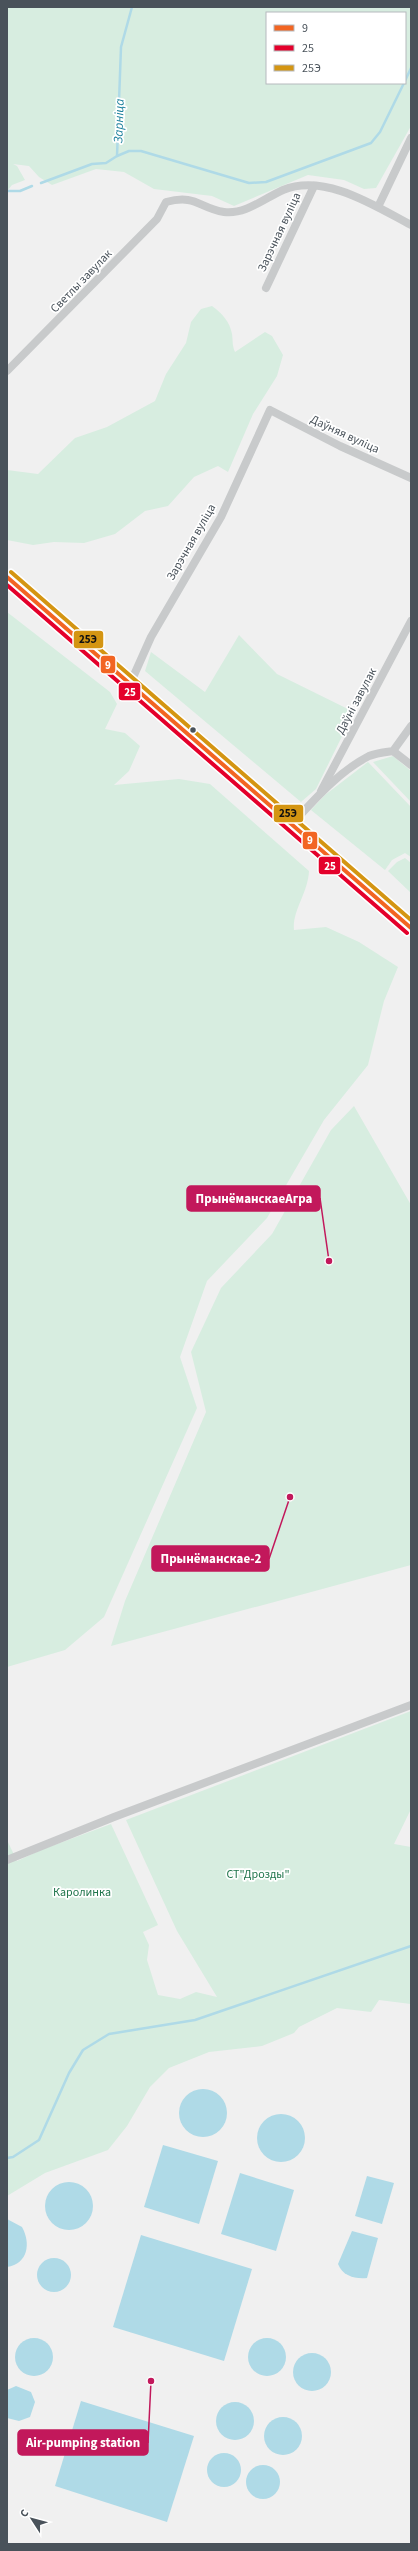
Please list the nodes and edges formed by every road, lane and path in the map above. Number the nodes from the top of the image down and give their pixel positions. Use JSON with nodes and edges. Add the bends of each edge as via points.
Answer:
{"nodes":[{"id":1,"x":411,"y":138,"type":"edge"},
{"id":2,"x":314,"y":186,"type":"junction"},
{"id":3,"x":378,"y":207,"type":"junction"},
{"id":4,"x":411,"y":225,"type":"edge"},
{"id":5,"x":266,"y":288,"type":"dead end"},
{"id":6,"x":7,"y":372,"type":"edge"},
{"id":7,"x":270,"y":410,"type":"joint"},
{"id":8,"x":411,"y":478,"type":"edge"},
{"id":9,"x":7,"y":577,"type":"edge"},
{"id":10,"x":411,"y":621,"type":"edge"},
{"id":11,"x":130,"y":684,"type":"junction"},
{"id":12,"x":411,"y":726,"type":"edge"},
{"id":13,"x":393,"y":751,"type":"junction"},
{"id":14,"x":411,"y":765,"type":"edge"},
{"id":15,"x":322,"y":791,"type":"junction"},
{"id":16,"x":291,"y":825,"type":"junction"},
{"id":17,"x":411,"y":928,"type":"edge"},
{"id":18,"x":411,"y":1705,"type":"edge"},
{"id":19,"x":7,"y":1860,"type":"edge"}],
"edges":[{"from":1,"to":3,"type":"street"},
{"from":2,"to":3,"type":"street","via":[[337,190]]},
{"from":2,"to":5,"type":"street","name":"Зарэчная вуліца"},
{"from":2,"to":6,"type":"street","name":"Светлы завулак","via":[[301,185],[284,190],[245,209],[224,212],[192,199],[166,202],[157,219]]},
{"from":3,"to":4,"type":"street"},
{"from":7,"to":8,"type":"street","name":"Даўняя вуліца","via":[[340,446]]},
{"from":7,"to":11,"type":"street","name":"Зарэчная вуліца","via":[[221,517],[158,624]]},
{"from":9,"to":11,"type":"main road"},
{"from":10,"to":15,"type":"street","name":"Даўні завулак"},
{"from":11,"to":16,"type":"main road"},
{"from":12,"to":13,"type":"street"},
{"from":13,"to":14,"type":"street"},
{"from":13,"to":15,"type":"street","via":[[370,756]]},
{"from":15,"to":16,"type":"street"},
{"from":16,"to":17,"type":"main road"},
{"from":18,"to":19,"type":"street"}]}
